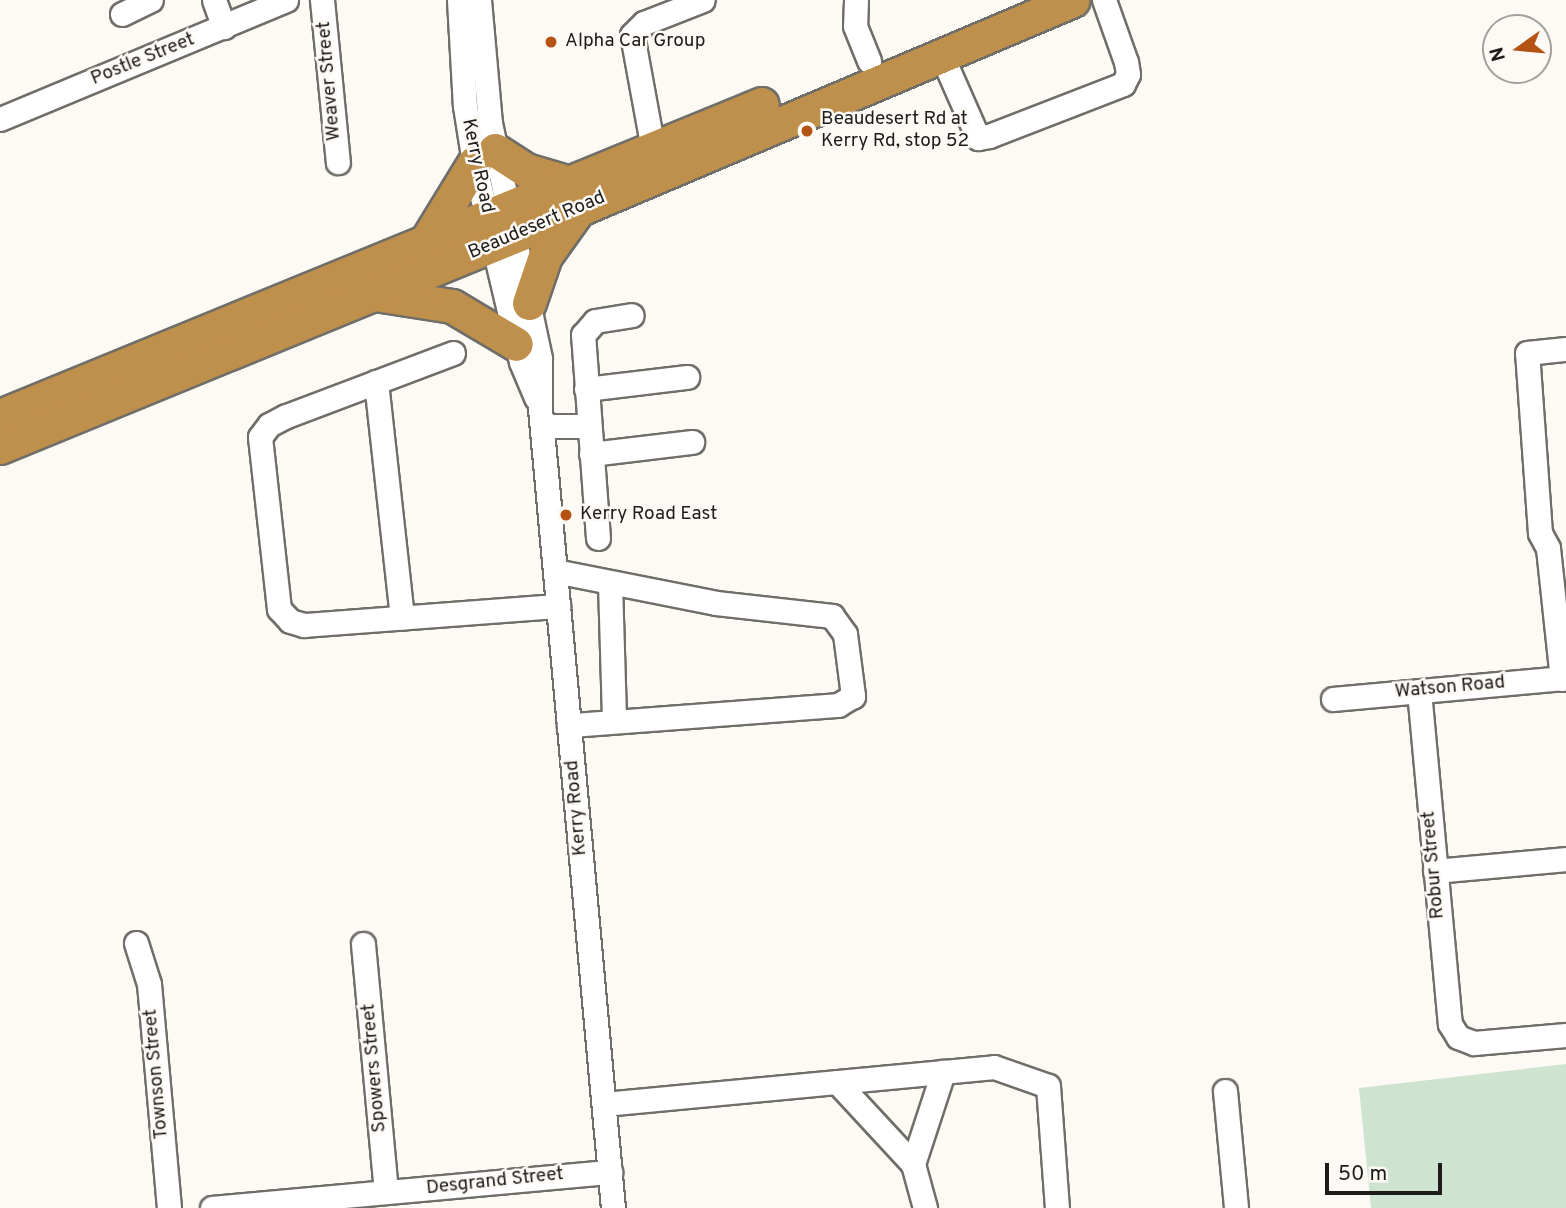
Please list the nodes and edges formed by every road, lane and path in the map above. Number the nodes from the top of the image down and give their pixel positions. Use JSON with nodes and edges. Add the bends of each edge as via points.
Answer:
{"nodes":[{"id":1,"x":151,"y":0,"type":"edge"},
{"id":2,"x":214,"y":0,"type":"edge"},
{"id":3,"x":286,"y":0,"type":"edge"},
{"id":4,"x":322,"y":0,"type":"edge"},
{"id":5,"x":459,"y":0,"type":"edge"},
{"id":6,"x":479,"y":0,"type":"edge"},
{"id":7,"x":703,"y":0,"type":"edge"},
{"id":8,"x":856,"y":0,"type":"edge"},
{"id":9,"x":1017,"y":0,"type":"edge"},
{"id":10,"x":1073,"y":0,"type":"edge"},
{"id":11,"x":1104,"y":0,"type":"edge"},
{"id":12,"x":122,"y":14,"type":"dead end"},
{"id":13,"x":224,"y":27,"type":"junction"},
{"id":14,"x":941,"y":54,"type":"junction"},
{"id":15,"x":869,"y":61,"type":"junction"},
{"id":16,"x":0,"y":119,"type":"edge"},
{"id":17,"x":653,"y":149,"type":"junction"},
{"id":18,"x":485,"y":156,"type":"junction"},
{"id":19,"x":338,"y":162,"type":"dead end"},
{"id":20,"x":575,"y":196,"type":"junction"},
{"id":21,"x":500,"y":226,"type":"junction"},
{"id":22,"x":425,"y":243,"type":"junction"},
{"id":23,"x":375,"y":294,"type":"junction"},
{"id":24,"x":529,"y":303,"type":"junction"},
{"id":25,"x":632,"y":315,"type":"dead end"},
{"id":26,"x":516,"y":344,"type":"junction"},
{"id":27,"x":1566,"y":349,"type":"edge"},
{"id":28,"x":453,"y":353,"type":"dead end"},
{"id":29,"x":687,"y":377,"type":"dead end"},
{"id":30,"x":376,"y":382,"type":"junction"},
{"id":31,"x":586,"y":389,"type":"junction"},
{"id":32,"x":0,"y":416,"type":"edge"},
{"id":33,"x":541,"y":417,"type":"junction"},
{"id":34,"x":589,"y":426,"type":"junction"},
{"id":35,"x":692,"y":442,"type":"dead end"},
{"id":36,"x":0,"y":447,"type":"edge"},
{"id":37,"x":591,"y":454,"type":"junction"},
{"id":38,"x":598,"y":538,"type":"dead end"},
{"id":39,"x":1557,"y":547,"type":"edge"},
{"id":40,"x":555,"y":571,"type":"junction"},
{"id":41,"x":610,"y":583,"type":"junction"},
{"id":42,"x":558,"y":606,"type":"junction"},
{"id":43,"x":402,"y":618,"type":"junction"},
{"id":44,"x":1564,"y":678,"type":"edge"},
{"id":45,"x":1419,"y":691,"type":"junction"},
{"id":46,"x":1333,"y":699,"type":"dead end"},
{"id":47,"x":614,"y":722,"type":"junction"},
{"id":48,"x":569,"y":725,"type":"junction"},
{"id":49,"x":1566,"y":859,"type":"edge"},
{"id":50,"x":1435,"y":871,"type":"junction"},
{"id":51,"x":136,"y":943,"type":"dead end"},
{"id":52,"x":363,"y":944,"type":"dead end"},
{"id":53,"x":1566,"y":1035,"type":"edge"},
{"id":54,"x":943,"y":1072,"type":"junction"},
{"id":55,"x":837,"y":1082,"type":"junction"},
{"id":56,"x":1226,"y":1091,"type":"dead end"},
{"id":57,"x":604,"y":1104,"type":"junction"},
{"id":58,"x":913,"y":1164,"type":"junction"},
{"id":59,"x":610,"y":1172,"type":"junction"},
{"id":60,"x":386,"y":1192,"type":"junction"},
{"id":61,"x":169,"y":1208,"type":"edge"},
{"id":62,"x":212,"y":1208,"type":"edge"},
{"id":63,"x":613,"y":1208,"type":"edge"},
{"id":64,"x":925,"y":1208,"type":"edge"},
{"id":65,"x":1057,"y":1208,"type":"edge"},
{"id":66,"x":1236,"y":1208,"type":"edge"}],
"edges":[{"from":1,"to":12,"type":"street"},
{"from":2,"to":13,"type":"street"},
{"from":3,"to":13,"type":"street","name":"Postle Street"},
{"from":4,"to":19,"type":"street","name":"Weaver Street"},
{"from":5,"to":18,"type":"street","name":"Kerry Road","via":[[465,106]]},
{"from":6,"to":18,"type":"street","name":"Kerry Road"},
{"from":7,"to":17,"type":"street","via":[[644,23],[632,35]]},
{"from":8,"to":15,"type":"street","via":[[855,26]]},
{"from":9,"to":15,"type":"highway","name":"Beaudesert Road"},
{"from":10,"to":14,"type":"highway","name":"Beaudesert Road"},
{"from":11,"to":14,"type":"street","via":[[1126,62],[1128,74],[1123,84],[989,136],[978,138]]},
{"from":13,"to":16,"type":"street","name":"Postle Street"},
{"from":14,"to":20,"type":"highway","name":"Beaudesert Road"},
{"from":15,"to":17,"type":"highway","name":"Beaudesert Road"},
{"from":17,"to":20,"type":"highway","name":"Beaudesert Road"},
{"from":18,"to":20,"type":"highway","via":[[526,170]]},
{"from":18,"to":21,"type":"street","name":"Kerry Road"},
{"from":18,"to":22,"type":"highway"},
{"from":20,"to":21,"type":"highway","name":"Beaudesert Road"},
{"from":20,"to":24,"type":"highway","via":[[545,256]]},
{"from":21,"to":22,"type":"highway","name":"Beaudesert Road"},
{"from":21,"to":23,"type":"highway","name":"Beaudesert Road"},
{"from":21,"to":24,"type":"street","name":"Kerry Road"},
{"from":21,"to":26,"type":"street","name":"Kerry Road"},
{"from":22,"to":32,"type":"highway","name":"Beaudesert Road"},
{"from":23,"to":26,"type":"highway","via":[[452,306]]},
{"from":23,"to":36,"type":"highway","name":"Beaudesert Road"},
{"from":24,"to":33,"type":"street","name":"Kerry Road","via":[[540,359]]},
{"from":25,"to":31,"type":"street","via":[[587,326],[583,335]]},
{"from":26,"to":33,"type":"street","name":"Kerry Road"},
{"from":27,"to":39,"type":"street","via":[[1527,353],[1540,533]]},
{"from":28,"to":30,"type":"street"},
{"from":29,"to":31,"type":"street"},
{"from":30,"to":43,"type":"street"},
{"from":30,"to":43,"type":"street","via":[[269,425],[260,437],[279,609],[290,621],[304,625]]},
{"from":31,"to":34,"type":"street"},
{"from":33,"to":34,"type":"street"},
{"from":33,"to":40,"type":"street","name":"Kerry Road"},
{"from":34,"to":37,"type":"street"},
{"from":35,"to":37,"type":"street"},
{"from":37,"to":38,"type":"street"},
{"from":39,"to":44,"type":"street"},
{"from":40,"to":41,"type":"street"},
{"from":40,"to":42,"type":"street","name":"Kerry Road"},
{"from":41,"to":47,"type":"street"},
{"from":41,"to":47,"type":"street","via":[[716,603],[832,616],[845,634],[853,696],[838,705]]},
{"from":42,"to":43,"type":"street"},
{"from":42,"to":48,"type":"street","name":"Kerry Road"},
{"from":44,"to":45,"type":"street","name":"Watson Road"},
{"from":45,"to":46,"type":"street","name":"Watson Road"},
{"from":45,"to":50,"type":"street","name":"Robur Street"},
{"from":47,"to":48,"type":"street"},
{"from":48,"to":57,"type":"street","name":"Kerry Road"},
{"from":49,"to":50,"type":"street"},
{"from":50,"to":53,"type":"street","name":"Robur Street","via":[[1449,1018],[1458,1037],[1481,1043]]},
{"from":51,"to":61,"type":"street","name":"Townson Street","via":[[149,984]]},
{"from":52,"to":60,"type":"street","name":"Spowers Street"},
{"from":54,"to":55,"type":"street"},
{"from":54,"to":58,"type":"street"},
{"from":54,"to":65,"type":"street","via":[[994,1067],[1048,1086]]},
{"from":55,"to":57,"type":"street"},
{"from":55,"to":58,"type":"street"},
{"from":56,"to":66,"type":"street"},
{"from":57,"to":59,"type":"street","name":"Kerry Road"},
{"from":58,"to":64,"type":"street"},
{"from":59,"to":60,"type":"street","name":"Desgrand Street"},
{"from":59,"to":63,"type":"street","name":"Kerry Road"},
{"from":60,"to":62,"type":"street","name":"Desgrand Street"}]}
